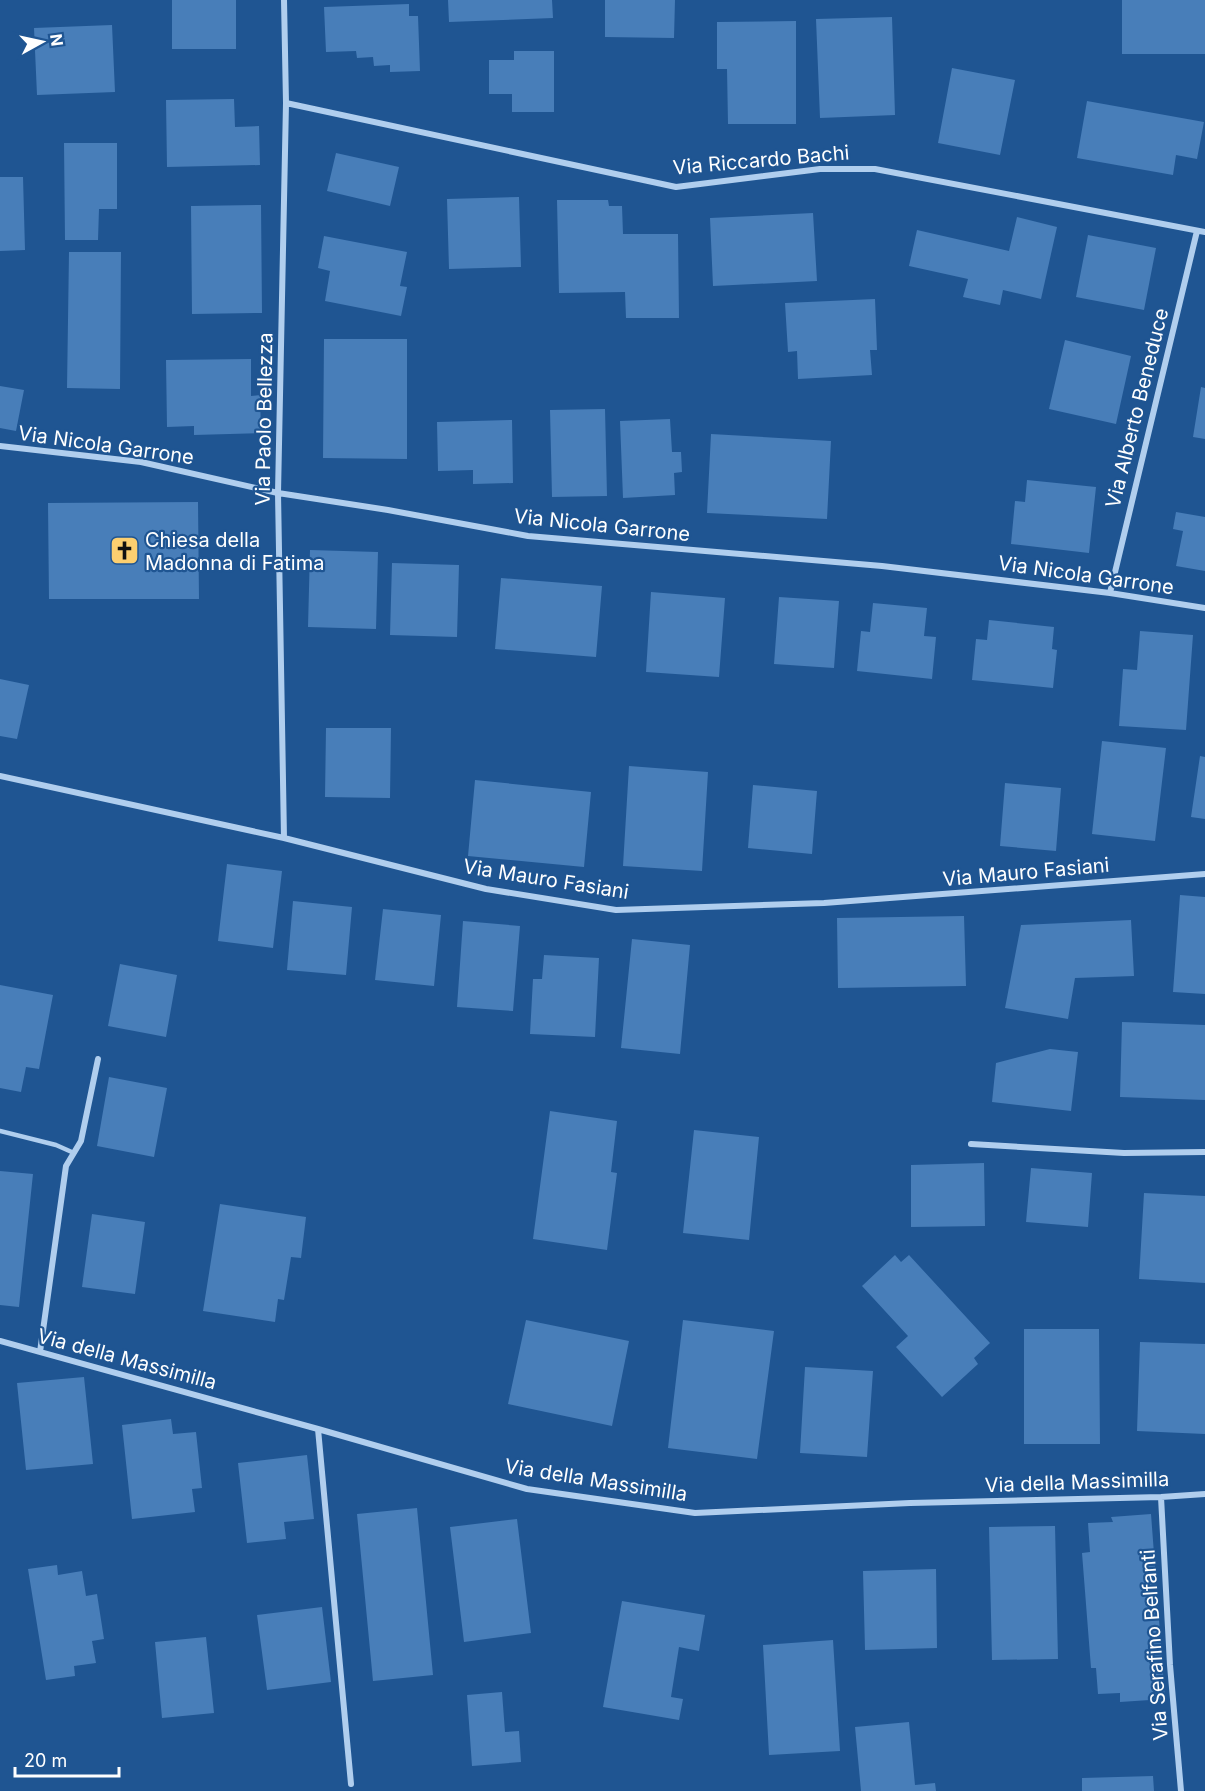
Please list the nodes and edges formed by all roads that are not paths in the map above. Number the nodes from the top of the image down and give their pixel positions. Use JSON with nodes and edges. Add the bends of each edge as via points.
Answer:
{"nodes":[{"id":1,"x":284,"y":0,"type":"edge"},
{"id":2,"x":286,"y":103,"type":"junction"},
{"id":3,"x":1197,"y":231,"type":"junction"},
{"id":4,"x":1205,"y":232,"type":"edge"},
{"id":5,"x":0,"y":446,"type":"edge"},
{"id":6,"x":278,"y":493,"type":"junction"},
{"id":7,"x":1110,"y":593,"type":"junction"},
{"id":8,"x":1205,"y":608,"type":"edge"},
{"id":9,"x":0,"y":776,"type":"edge"},
{"id":10,"x":284,"y":838,"type":"junction"},
{"id":11,"x":1205,"y":874,"type":"edge"},
{"id":12,"x":98,"y":1059,"type":"dead end"},
{"id":13,"x":0,"y":1131,"type":"edge"},
{"id":14,"x":971,"y":1144,"type":"dead end"},
{"id":15,"x":1205,"y":1152,"type":"edge"},
{"id":16,"x":74,"y":1153,"type":"junction"},
{"id":17,"x":0,"y":1341,"type":"edge"},
{"id":18,"x":40,"y":1352,"type":"junction"},
{"id":19,"x":318,"y":1429,"type":"junction"},
{"id":20,"x":1205,"y":1494,"type":"edge"},
{"id":21,"x":1161,"y":1497,"type":"junction"},
{"id":22,"x":351,"y":1784,"type":"dead end"},
{"id":23,"x":1181,"y":1791,"type":"edge"}],
"edges":[{"from":1,"to":2,"type":"street","name":"Via Paolo Bellezza"},
{"from":2,"to":3,"type":"street","name":"Via Riccardo Bachi","via":[[676,187],[820,169],[875,169]]},
{"from":2,"to":6,"type":"street","name":"Via Paolo Bellezza"},
{"from":3,"to":4,"type":"street","name":"Via Riccardo Bachi"},
{"from":3,"to":7,"type":"street","name":"Via Alberto Beneduce"},
{"from":5,"to":6,"type":"street","name":"Via Nicola Garrone","via":[[141,462]]},
{"from":6,"to":7,"type":"street","name":"Via Nicola Garrone","via":[[528,536],[882,566]]},
{"from":6,"to":10,"type":"street","name":"Via Paolo Bellezza"},
{"from":7,"to":8,"type":"street","name":"Via Nicola Garrone"},
{"from":9,"to":10,"type":"street","name":"Via Mauro Fasiani"},
{"from":10,"to":11,"type":"street","name":"Via Mauro Fasiani","via":[[486,889],[616,910],[824,903]]},
{"from":12,"to":16,"type":"street","via":[[81,1141]]},
{"from":13,"to":16,"type":"lane"},
{"from":14,"to":15,"type":"street","via":[[1124,1153]]},
{"from":16,"to":18,"type":"street","via":[[66,1166]]},
{"from":17,"to":18,"type":"street","name":"Via della Massimilla"},
{"from":18,"to":19,"type":"street","name":"Via della Massimilla"},
{"from":19,"to":21,"type":"street","name":"Via della Massimilla","via":[[527,1489],[695,1513]]},
{"from":19,"to":22,"type":"street"},
{"from":20,"to":21,"type":"street","name":"Via della Massimilla"},
{"from":21,"to":23,"type":"street","name":"Via Serafino Belfanti"}]}
